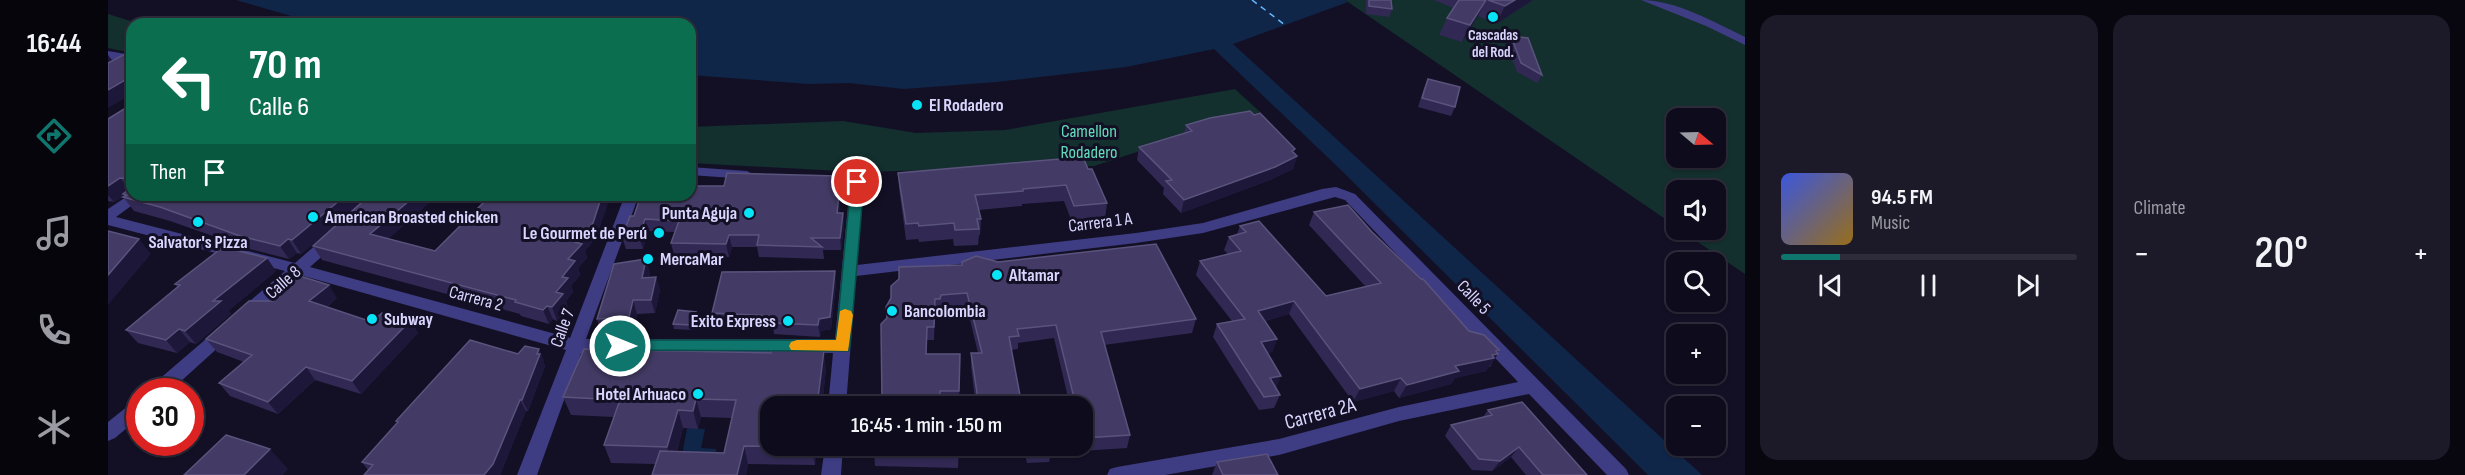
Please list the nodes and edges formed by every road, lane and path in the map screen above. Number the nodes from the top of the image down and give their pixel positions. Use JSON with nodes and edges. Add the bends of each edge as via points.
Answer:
{"nodes":[{"id":1,"x":1646,"y":0,"type":"edge"},
{"id":2,"x":1745,"y":42,"type":"edge"},
{"id":3,"x":108,"y":55,"type":"edge"},
{"id":4,"x":126,"y":59,"type":"edge"},
{"id":5,"x":126,"y":64,"type":"edge"},
{"id":6,"x":116,"y":70,"type":"edge"},
{"id":7,"x":696,"y":171,"type":"edge"},
{"id":8,"x":762,"y":176,"type":"edge"},
{"id":9,"x":810,"y":179,"type":"edge"},
{"id":10,"x":1350,"y":197,"type":"joint"},
{"id":11,"x":131,"y":201,"type":"edge"},
{"id":12,"x":630,"y":201,"type":"edge"},
{"id":13,"x":108,"y":218,"type":"edge"},
{"id":14,"x":340,"y":232,"type":"edge"},
{"id":15,"x":298,"y":269,"type":"junction"},
{"id":16,"x":849,"y":271,"type":"junction"},
{"id":17,"x":576,"y":346,"type":"junction"},
{"id":18,"x":843,"y":346,"type":"junction"},
{"id":19,"x":172,"y":378,"type":"edge"},
{"id":20,"x":1533,"y":386,"type":"junction"},
{"id":21,"x":838,"y":396,"type":"edge"},
{"id":22,"x":126,"y":418,"type":"edge"},
{"id":23,"x":108,"y":433,"type":"edge"},
{"id":24,"x":833,"y":456,"type":"edge"},
{"id":25,"x":527,"y":475,"type":"edge"},
{"id":26,"x":831,"y":475,"type":"edge"},
{"id":27,"x":1117,"y":475,"type":"edge"},
{"id":28,"x":1619,"y":475,"type":"edge"}],
"edges":[{"from":1,"to":2,"type":"street"},
{"from":3,"to":4,"type":"street"},
{"from":5,"to":6,"type":"street"},
{"from":7,"to":8,"type":"street"},
{"from":9,"to":16,"type":"street","via":[[857,182]]},
{"from":10,"to":16,"type":"street","name":"Carrera 1 A","via":[[1336,192],[1322,194],[1203,228],[1137,238]]},
{"from":10,"to":20,"type":"street","name":"Calle 5"},
{"from":11,"to":13,"type":"street"},
{"from":12,"to":17,"type":"street","name":"Calle 7"},
{"from":13,"to":15,"type":"street","name":"Carrera 2"},
{"from":14,"to":15,"type":"street","name":"Calle 8"},
{"from":15,"to":17,"type":"street","name":"Carrera 2"},
{"from":15,"to":19,"type":"street","name":"Calle 8"},
{"from":16,"to":18,"type":"street"},
{"from":17,"to":18,"type":"street","name":"Carrera 2"},
{"from":17,"to":25,"type":"street","name":"Calle 7"},
{"from":18,"to":21,"type":"street"},
{"from":20,"to":27,"type":"street","name":"Carrera 2A","via":[[1399,414],[1279,447]]},
{"from":20,"to":28,"type":"street","name":"Calle 5"},
{"from":22,"to":23,"type":"street"},
{"from":24,"to":26,"type":"street"}]}
